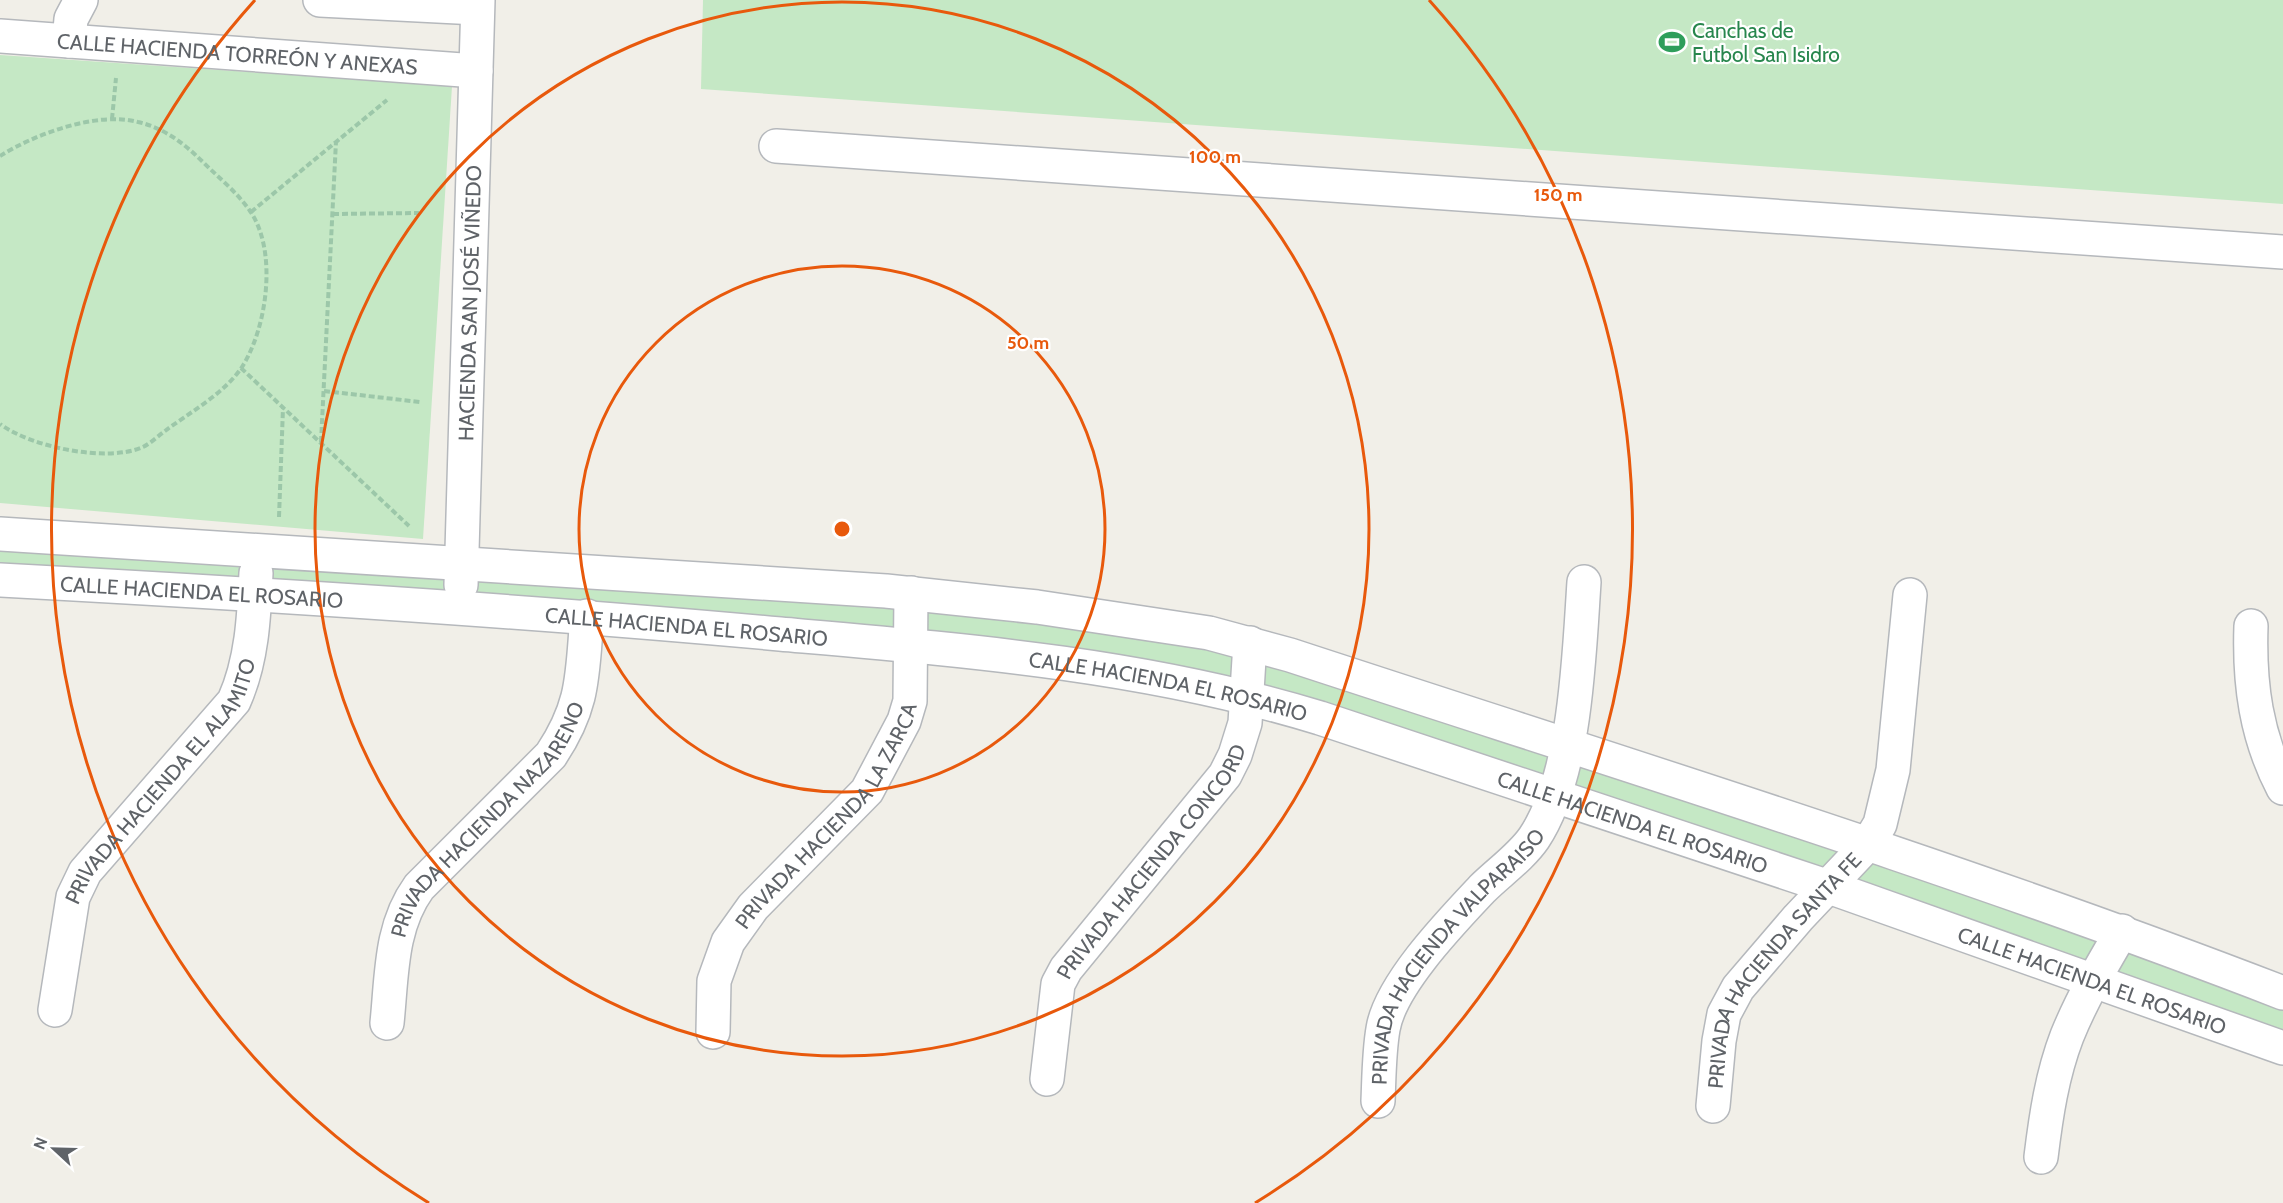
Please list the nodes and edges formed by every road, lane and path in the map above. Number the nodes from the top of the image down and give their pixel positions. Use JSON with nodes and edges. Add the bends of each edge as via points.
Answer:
{"nodes":[{"id":1,"x":81,"y":0,"type":"edge"},
{"id":2,"x":320,"y":0,"type":"edge"},
{"id":3,"x":477,"y":4,"type":"edge"},
{"id":4,"x":0,"y":36,"type":"edge"},
{"id":5,"x":69,"y":41,"type":"junction"},
{"id":6,"x":476,"y":71,"type":"junction"},
{"id":7,"x":390,"y":97,"type":"dead end"},
{"id":8,"x":336,"y":141,"type":"junction"},
{"id":9,"x":776,"y":146,"type":"dead end"},
{"id":10,"x":0,"y":156,"type":"edge"},
{"id":11,"x":251,"y":212,"type":"junction"},
{"id":12,"x":419,"y":213,"type":"dead end"},
{"id":13,"x":333,"y":214,"type":"junction"},
{"id":14,"x":2283,"y":252,"type":"edge"},
{"id":15,"x":241,"y":368,"type":"junction"},
{"id":16,"x":324,"y":391,"type":"junction"},
{"id":17,"x":420,"y":402,"type":"dead end"},
{"id":18,"x":283,"y":407,"type":"junction"},
{"id":19,"x":0,"y":424,"type":"edge"},
{"id":20,"x":321,"y":442,"type":"junction"},
{"id":21,"x":414,"y":531,"type":"dead end"},
{"id":22,"x":0,"y":534,"type":"edge"},
{"id":23,"x":267,"y":551,"type":"junction"},
{"id":24,"x":462,"y":564,"type":"junction"},
{"id":25,"x":0,"y":580,"type":"edge"},
{"id":26,"x":1584,"y":582,"type":"dead end"},
{"id":27,"x":255,"y":593,"type":"junction"},
{"id":28,"x":911,"y":593,"type":"junction"},
{"id":29,"x":1910,"y":595,"type":"dead end"},
{"id":30,"x":460,"y":608,"type":"junction"},
{"id":31,"x":587,"y":616,"type":"junction"},
{"id":32,"x":2251,"y":626,"type":"dead end"},
{"id":33,"x":1250,"y":643,"type":"junction"},
{"id":34,"x":911,"y":646,"type":"junction"},
{"id":35,"x":1247,"y":695,"type":"junction"},
{"id":36,"x":1568,"y":746,"type":"junction"},
{"id":37,"x":2283,"y":788,"type":"edge"},
{"id":38,"x":1553,"y":796,"type":"junction"},
{"id":39,"x":1868,"y":844,"type":"junction"},
{"id":40,"x":1829,"y":887,"type":"junction"},
{"id":41,"x":2122,"y":931,"type":"junction"},
{"id":42,"x":2091,"y":982,"type":"junction"},
{"id":43,"x":2283,"y":993,"type":"edge"},
{"id":44,"x":55,"y":1010,"type":"dead end"},
{"id":45,"x":387,"y":1023,"type":"dead end"},
{"id":46,"x":713,"y":1032,"type":"dead end"},
{"id":47,"x":2283,"y":1048,"type":"edge"},
{"id":48,"x":1047,"y":1078,"type":"dead end"},
{"id":49,"x":1378,"y":1101,"type":"dead end"},
{"id":50,"x":1713,"y":1106,"type":"dead end"},
{"id":51,"x":2041,"y":1157,"type":"dead end"}],
"edges":[{"from":1,"to":5,"type":"street","via":[[71,19]]},
{"from":2,"to":3,"type":"street"},
{"from":3,"to":6,"type":"street","name":"HACIENDA SAN JOSÉ VIÑEDO"},
{"from":4,"to":5,"type":"street","name":"CALLE HACIENDA TORREÓN Y ANEXAS"},
{"from":5,"to":6,"type":"street","name":"CALLE HACIENDA TORREÓN Y ANEXAS"},
{"from":6,"to":24,"type":"street","name":"HACIENDA SAN JOSÉ VIÑEDO"},
{"from":7,"to":8,"type":"path"},
{"from":8,"to":11,"type":"path"},
{"from":8,"to":13,"type":"path"},
{"from":9,"to":14,"type":"street"},
{"from":10,"to":11,"type":"path","via":[[18,144],[104,118],[137,122],[168,132],[190,149]]},
{"from":11,"to":15,"type":"path","via":[[260,234],[267,291],[259,328]]},
{"from":12,"to":13,"type":"path"},
{"from":13,"to":16,"type":"path"},
{"from":15,"to":18,"type":"path"},
{"from":15,"to":19,"type":"path","via":[[196,409],[144,447],[121,453],[55,447],[27,439]]},
{"from":16,"to":17,"type":"path"},
{"from":16,"to":20,"type":"path"},
{"from":18,"to":20,"type":"path"},
{"from":18,"to":23,"type":"path"},
{"from":20,"to":21,"type":"path"},
{"from":22,"to":23,"type":"street","name":"CALLE HACIENDA EL ROSARIO"},
{"from":23,"to":24,"type":"street","name":"CALLE HACIENDA EL ROSARIO"},
{"from":23,"to":27,"type":"street","name":"PRIVADA HACIENDA EL ALAMITO"},
{"from":24,"to":28,"type":"street","name":"CALLE HACIENDA EL ROSARIO"},
{"from":24,"to":30,"type":"street","name":"HACIENDA SAN JOSÉ VIÑEDO"},
{"from":25,"to":27,"type":"street","name":"CALLE HACIENDA EL ROSARIO"},
{"from":26,"to":36,"type":"street","name":"PRIVADA HACIENDA VALPARAISO","via":[[1579,670]]},
{"from":27,"to":30,"type":"street","name":"CALLE HACIENDA EL ROSARIO"},
{"from":27,"to":44,"type":"street","name":"PRIVADA HACIENDA EL ALAMITO","via":[[250,652],[234,701],[85,872],[73,897]]},
{"from":28,"to":33,"type":"street","name":"CALLE HACIENDA EL ROSARIO","via":[[1037,607],[1209,633]]},
{"from":28,"to":34,"type":"street","name":"PRIVADA HACIENDA LA ZARCA"},
{"from":29,"to":39,"type":"street","name":"PRIVADA HACIENDA SANTA FE","via":[[1893,770],[1886,808]]},
{"from":30,"to":31,"type":"street","name":"CALLE HACIENDA EL ROSARIO"},
{"from":31,"to":34,"type":"street","name":"CALLE HACIENDA EL ROSARIO"},
{"from":31,"to":45,"type":"street","name":"PRIVADA HACIENDA NAZARENO","via":[[580,695],[566,732],[551,755],[409,901],[398,926]]},
{"from":32,"to":37,"type":"street","via":[[2250,660],[2258,728]]},
{"from":33,"to":35,"type":"street","name":"PRIVADA HACIENDA CONCORD"},
{"from":33,"to":36,"type":"street","name":"CALLE HACIENDA EL ROSARIO"},
{"from":34,"to":35,"type":"street","name":"CALLE HACIENDA EL ROSARIO","via":[[1177,680]]},
{"from":34,"to":46,"type":"street","name":"PRIVADA HACIENDA LA ZARCA","via":[[910,701],[889,754],[867,791],[753,907],[728,942],[714,981]]},
{"from":35,"to":38,"type":"street","name":"CALLE HACIENDA EL ROSARIO"},
{"from":35,"to":48,"type":"street","name":"PRIVADA HACIENDA CONCORD","via":[[1245,723],[1225,775],[1066,969],[1058,984]]},
{"from":36,"to":38,"type":"street","name":"PRIVADA HACIENDA VALPARAISO"},
{"from":36,"to":39,"type":"street","name":"CALLE HACIENDA EL ROSARIO"},
{"from":38,"to":40,"type":"street","name":"CALLE HACIENDA EL ROSARIO"},
{"from":38,"to":49,"type":"street","name":"PRIVADA HACIENDA VALPARAISO","via":[[1534,839],[1448,927],[1401,986],[1383,1028]]},
{"from":39,"to":40,"type":"street","name":"PRIVADA HACIENDA SANTA FE"},
{"from":39,"to":41,"type":"street","name":"CALLE HACIENDA EL ROSARIO"},
{"from":40,"to":42,"type":"street","name":"CALLE HACIENDA EL ROSARIO"},
{"from":40,"to":50,"type":"street","name":"PRIVADA HACIENDA SANTA FE","via":[[1738,988],[1724,1014]]},
{"from":41,"to":42,"type":"street"},
{"from":41,"to":43,"type":"street","name":"CALLE HACIENDA EL ROSARIO"},
{"from":42,"to":47,"type":"street","name":"CALLE HACIENDA EL ROSARIO"},
{"from":42,"to":51,"type":"street","via":[[2066,1038],[2049,1096]]}]}
